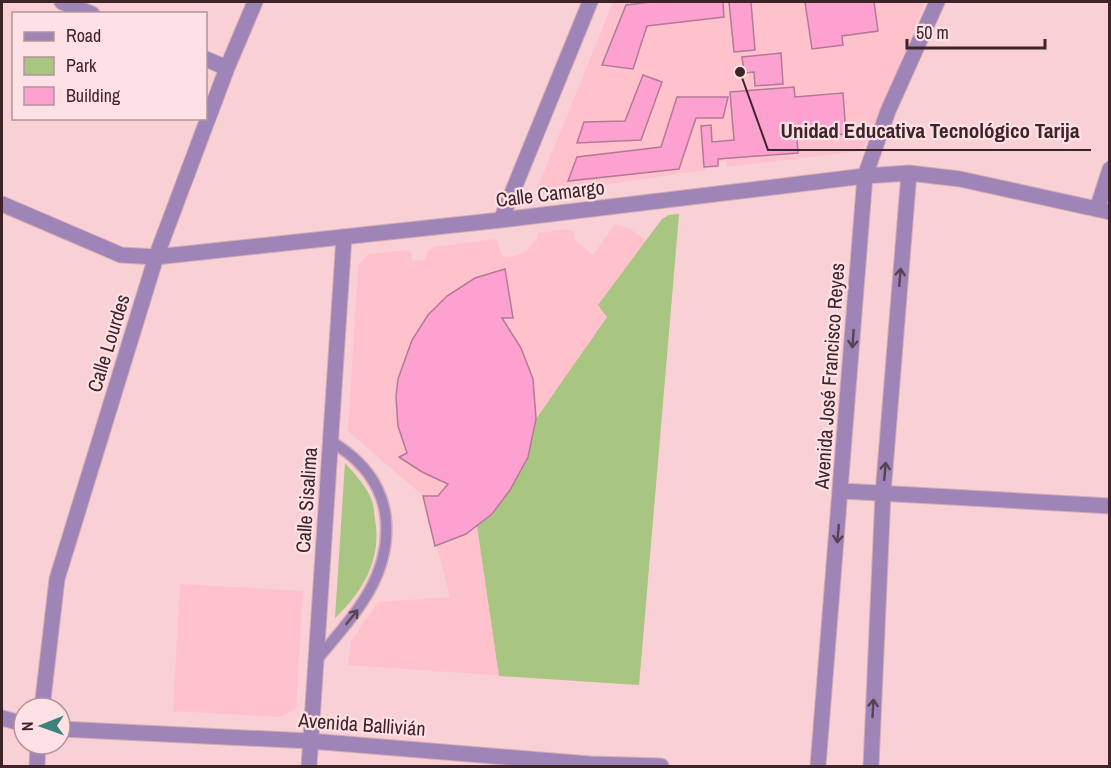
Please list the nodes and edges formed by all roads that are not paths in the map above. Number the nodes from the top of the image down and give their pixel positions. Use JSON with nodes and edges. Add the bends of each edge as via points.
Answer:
{"nodes":[{"id":1,"x":62,"y":2,"type":"edge"},
{"id":2,"x":255,"y":2,"type":"edge"},
{"id":3,"x":590,"y":2,"type":"edge"},
{"id":4,"x":937,"y":2,"type":"edge"},
{"id":5,"x":87,"y":12,"type":"edge"},
{"id":6,"x":207,"y":59,"type":"edge"},
{"id":7,"x":227,"y":68,"type":"junction"},
{"id":8,"x":1110,"y":169,"type":"edge"},
{"id":9,"x":909,"y":172,"type":"junction"},
{"id":10,"x":865,"y":176,"type":"junction"},
{"id":11,"x":2,"y":204,"type":"edge"},
{"id":12,"x":1103,"y":211,"type":"edge"},
{"id":13,"x":501,"y":220,"type":"junction"},
{"id":14,"x":344,"y":237,"type":"junction"},
{"id":15,"x":156,"y":256,"type":"junction"},
{"id":16,"x":331,"y":441,"type":"junction"},
{"id":17,"x":842,"y":491,"type":"junction"},
{"id":18,"x":883,"y":494,"type":"junction"},
{"id":19,"x":1110,"y":506,"type":"edge"},
{"id":20,"x":315,"y":663,"type":"junction"},
{"id":21,"x":43,"y":696,"type":"edge"},
{"id":22,"x":72,"y":730,"type":"edge"},
{"id":23,"x":310,"y":741,"type":"junction"},
{"id":24,"x":590,"y":765,"type":"edge"},
{"id":25,"x":309,"y":766,"type":"edge"},
{"id":26,"x":661,"y":766,"type":"edge"},
{"id":27,"x":818,"y":766,"type":"edge"},
{"id":28,"x":871,"y":766,"type":"edge"}],
"edges":[{"from":1,"to":5,"type":"street"},
{"from":2,"to":7,"type":"street","name":"Calle Lourdes"},
{"from":3,"to":13,"type":"street"},
{"from":4,"to":10,"type":"street","name":"Avenida José Francisco Reyes","via":[[888,111]]},
{"from":6,"to":7,"type":"street"},
{"from":7,"to":15,"type":"street","name":"Calle Lourdes"},
{"from":8,"to":12,"type":"street"},
{"from":9,"to":10,"type":"street","name":"Calle Camargo"},
{"from":9,"to":12,"type":"street","name":"Calle Camargo","via":[[960,178]]},
{"from":18,"to":9,"type":"street","one_way":true},
{"from":10,"to":13,"type":"street","name":"Calle Camargo"},
{"from":10,"to":17,"type":"street","name":"Avenida José Francisco Reyes","one_way":true},
{"from":11,"to":15,"type":"street","name":"Calle Camargo","via":[[121,255]]},
{"from":13,"to":14,"type":"street","name":"Calle Camargo"},
{"from":14,"to":15,"type":"street","name":"Calle Camargo"},
{"from":14,"to":16,"type":"street","name":"Calle Sisalima"},
{"from":15,"to":21,"type":"street","name":"Calle Lourdes","via":[[57,579]]},
{"from":16,"to":20,"type":"street","name":"Calle Sisalima"},
{"from":20,"to":16,"type":"lane","one_way":true,"via":[[365,601],[381,570],[388,542],[385,505],[374,482],[358,461]]},
{"from":17,"to":18,"type":"street"},
{"from":17,"to":27,"type":"street","name":"Avenida José Francisco Reyes","one_way":true},
{"from":18,"to":19,"type":"street"},
{"from":28,"to":18,"type":"street","one_way":true},
{"from":20,"to":23,"type":"street","name":"Calle Sisalima"},
{"from":22,"to":23,"type":"street","name":"Avenida Ballivián"},
{"from":23,"to":24,"type":"street","name":"Avenida Ballivián"},
{"from":23,"to":25,"type":"street","name":"Calle Sisalima"},
{"from":24,"to":26,"type":"street","name":"Avenida Ballivián"}]}
